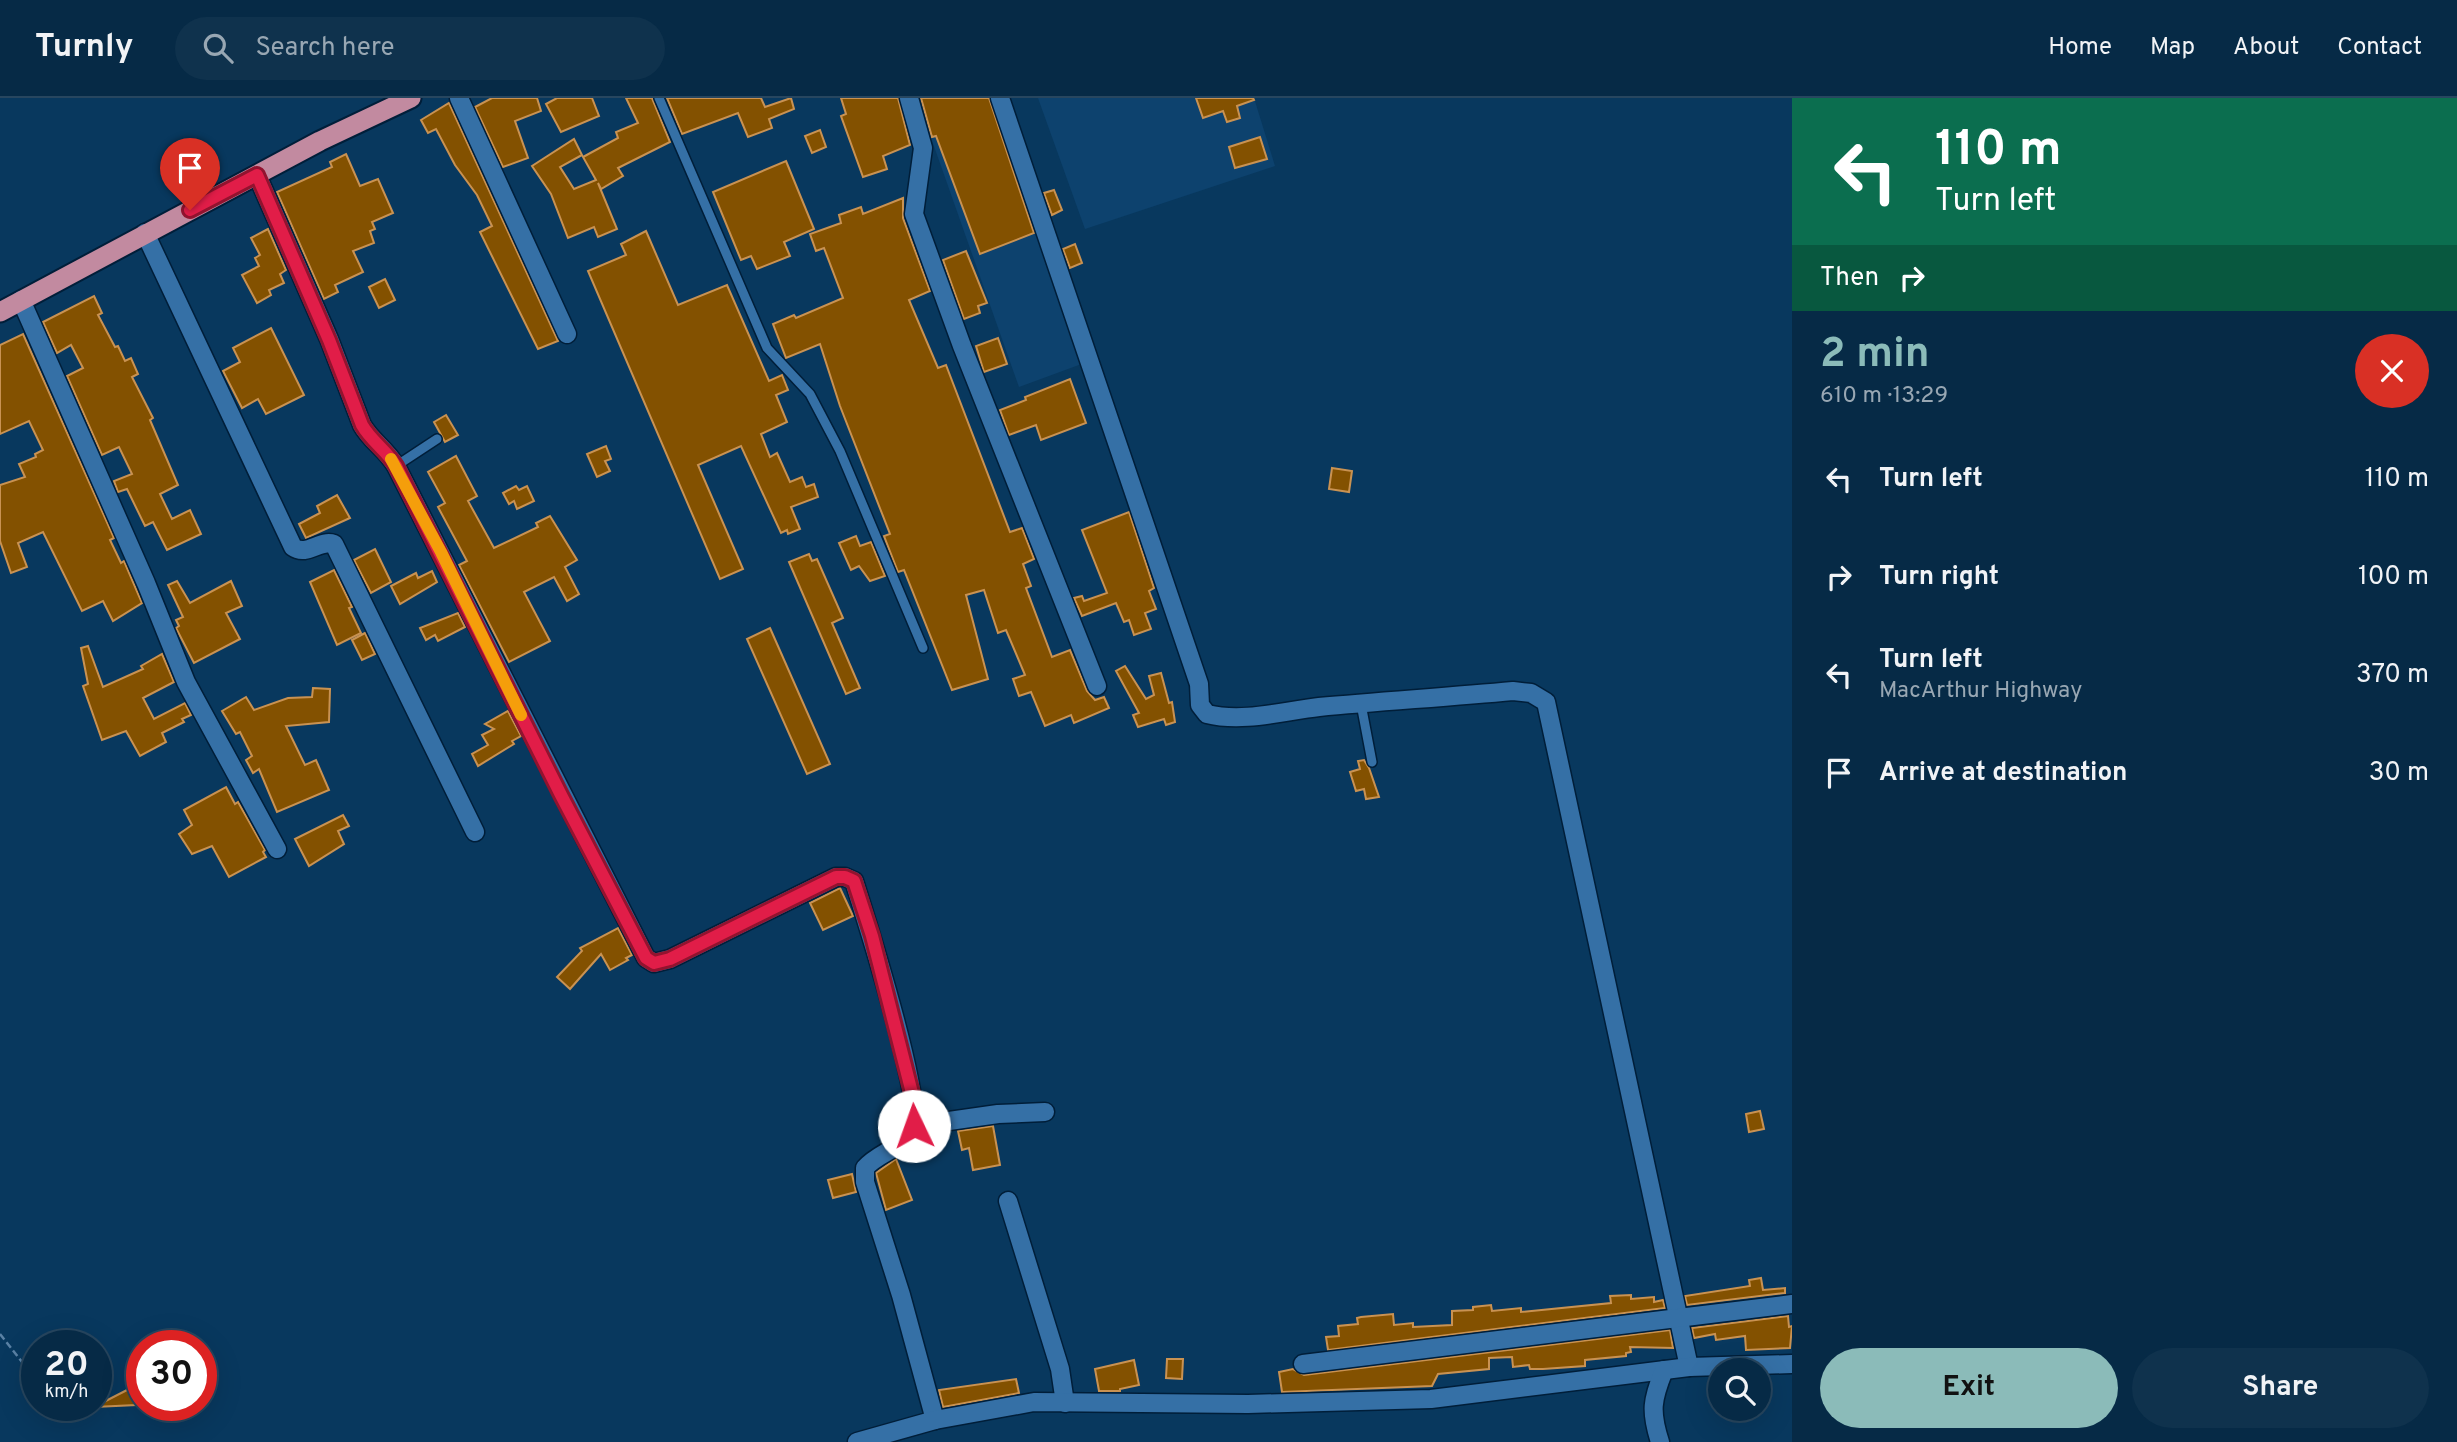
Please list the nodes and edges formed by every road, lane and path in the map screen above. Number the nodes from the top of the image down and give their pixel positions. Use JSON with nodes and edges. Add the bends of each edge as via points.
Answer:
{"nodes":[{"id":1,"x":411,"y":98,"type":"edge"},
{"id":2,"x":460,"y":98,"type":"edge"},
{"id":3,"x":659,"y":98,"type":"edge"},
{"id":4,"x":909,"y":98,"type":"edge"},
{"id":5,"x":1000,"y":98,"type":"edge"},
{"id":6,"x":257,"y":175,"type":"junction"},
{"id":7,"x":145,"y":233,"type":"junction"},
{"id":8,"x":21,"y":300,"type":"junction"},
{"id":9,"x":0,"y":312,"type":"edge"},
{"id":10,"x":567,"y":334,"type":"dead end"},
{"id":11,"x":436,"y":439,"type":"dead end"},
{"id":12,"x":396,"y":466,"type":"junction"},
{"id":13,"x":923,"y":648,"type":"dead end"},
{"id":14,"x":1097,"y":686,"type":"dead end"},
{"id":15,"x":1361,"y":704,"type":"junction"},
{"id":16,"x":1372,"y":762,"type":"dead end"},
{"id":17,"x":475,"y":832,"type":"dead end"},
{"id":18,"x":277,"y":849,"type":"dead end"},
{"id":19,"x":1045,"y":1112,"type":"dead end"},
{"id":20,"x":914,"y":1126,"type":"junction"},
{"id":21,"x":1008,"y":1200,"type":"dead end"},
{"id":22,"x":1792,"y":1304,"type":"edge"},
{"id":23,"x":1679,"y":1319,"type":"junction"},
{"id":24,"x":0,"y":1334,"type":"edge"},
{"id":25,"x":21,"y":1361,"type":"edge"},
{"id":26,"x":1303,"y":1364,"type":"dead end"},
{"id":27,"x":1792,"y":1364,"type":"edge"},
{"id":28,"x":1689,"y":1367,"type":"junction"},
{"id":29,"x":1664,"y":1370,"type":"junction"},
{"id":30,"x":1065,"y":1403,"type":"junction"},
{"id":31,"x":935,"y":1420,"type":"junction"},
{"id":32,"x":857,"y":1442,"type":"edge"},
{"id":33,"x":1660,"y":1442,"type":"edge"}],
"edges":[{"from":1,"to":6,"type":"highway"},
{"from":2,"to":10,"type":"street"},
{"from":3,"to":13,"type":"lane","via":[[767,348],[810,394],[840,451]]},
{"from":4,"to":14,"type":"street","via":[[923,148],[914,214]]},
{"from":5,"to":15,"type":"street","via":[[1199,684],[1200,705],[1207,714],[1219,717]]},
{"from":6,"to":7,"type":"highway"},
{"from":6,"to":12,"type":"street","via":[[362,425]]},
{"from":7,"to":8,"type":"highway"},
{"from":7,"to":17,"type":"street","via":[[293,547],[304,551],[334,544]]},
{"from":8,"to":9,"type":"highway"},
{"from":8,"to":18,"type":"street","via":[[186,682]]},
{"from":11,"to":12,"type":"lane"},
{"from":12,"to":20,"type":"street","via":[[646,958],[654,963],[670,959],[836,877],[854,881],[912,1093]]},
{"from":15,"to":16,"type":"lane"},
{"from":15,"to":23,"type":"street","via":[[1513,691],[1531,693],[1546,702]]},
{"from":19,"to":20,"type":"street"},
{"from":20,"to":31,"type":"street","via":[[904,1141],[871,1161],[865,1168],[865,1182]]},
{"from":21,"to":30,"type":"street","via":[[1060,1370]]},
{"from":22,"to":23,"type":"street"},
{"from":23,"to":26,"type":"street"},
{"from":23,"to":28,"type":"street"},
{"from":24,"to":25,"type":"path"},
{"from":27,"to":28,"type":"street"},
{"from":28,"to":29,"type":"street"},
{"from":29,"to":30,"type":"street","via":[[1431,1399]]},
{"from":29,"to":33,"type":"street","via":[[1653,1396]]},
{"from":30,"to":31,"type":"street","via":[[1034,1402]]},
{"from":31,"to":32,"type":"street"}]}
